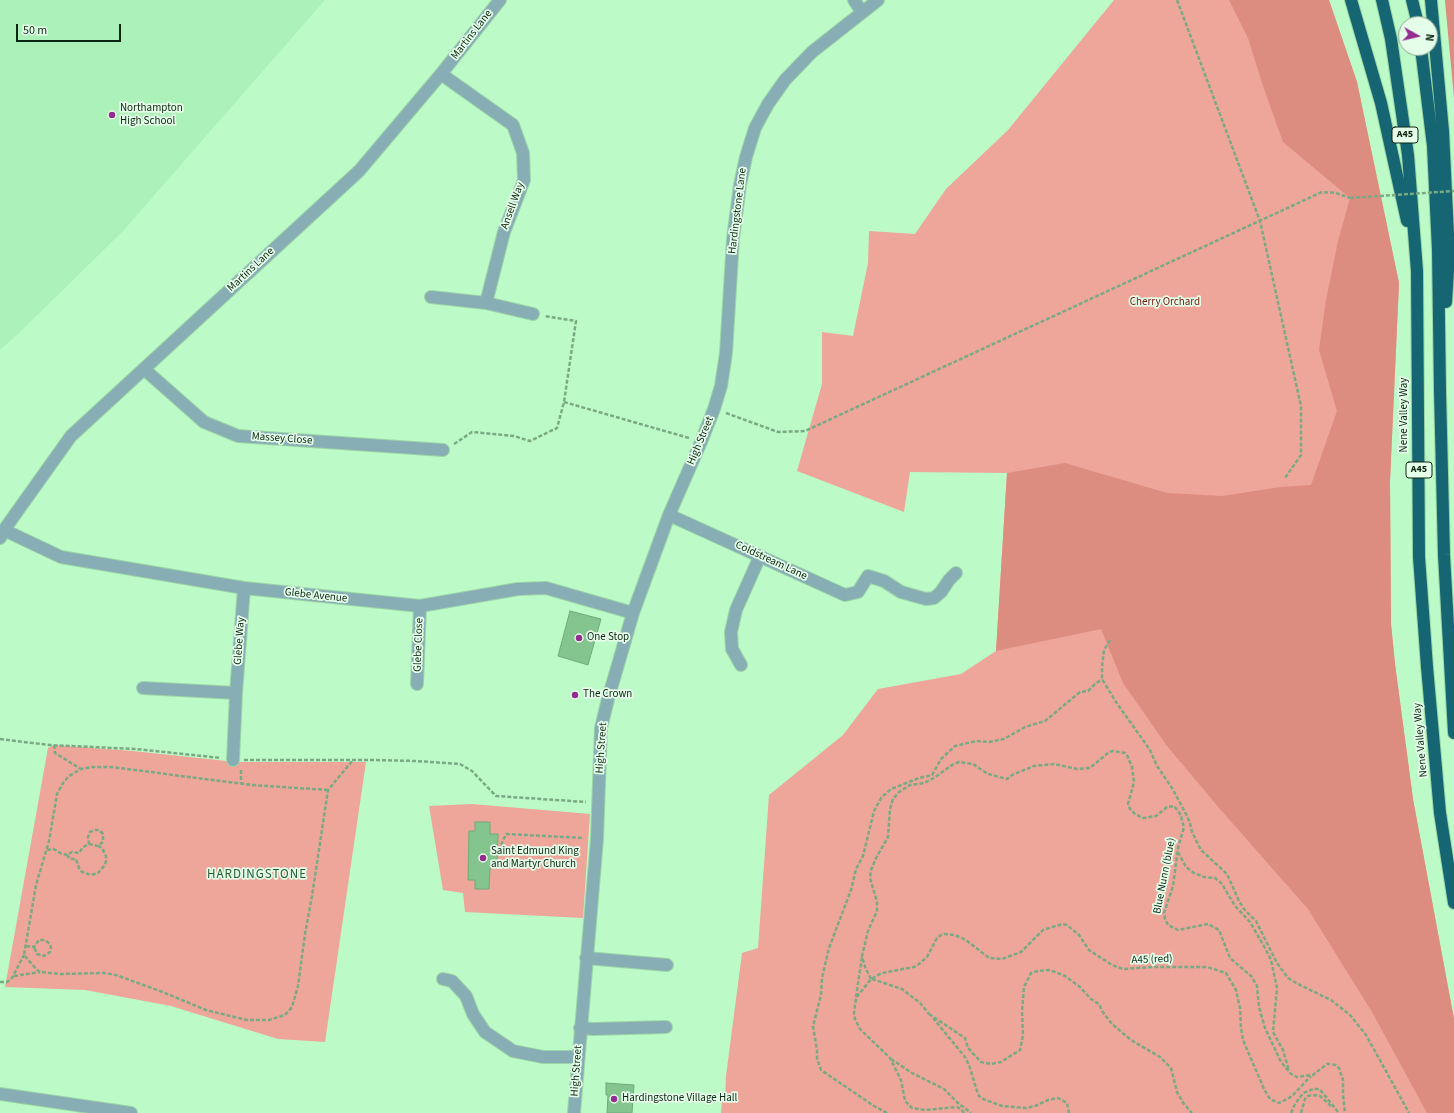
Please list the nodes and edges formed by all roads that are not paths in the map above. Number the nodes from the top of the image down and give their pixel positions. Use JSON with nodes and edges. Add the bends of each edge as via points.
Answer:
{"nodes":[{"id":1,"x":500,"y":0,"type":"edge"},
{"id":2,"x":854,"y":0,"type":"edge"},
{"id":3,"x":878,"y":0,"type":"edge"},
{"id":4,"x":1351,"y":0,"type":"edge"},
{"id":5,"x":1382,"y":0,"type":"edge"},
{"id":6,"x":1412,"y":0,"type":"edge"},
{"id":7,"x":1431,"y":0,"type":"edge"},
{"id":8,"x":862,"y":12,"type":"junction"},
{"id":9,"x":1416,"y":16,"type":"edge"},
{"id":10,"x":1422,"y":56,"type":"edge"},
{"id":11,"x":441,"y":74,"type":"junction"},
{"id":12,"x":1417,"y":271,"type":"junction"},
{"id":13,"x":431,"y":297,"type":"dead end"},
{"id":14,"x":486,"y":302,"type":"junction"},
{"id":15,"x":729,"y":307,"type":"joint"},
{"id":16,"x":532,"y":314,"type":"road end"},
{"id":17,"x":144,"y":369,"type":"junction"},
{"id":18,"x":1440,"y":391,"type":"junction"},
{"id":19,"x":443,"y":450,"type":"road end"},
{"id":20,"x":669,"y":514,"type":"junction"},
{"id":21,"x":2,"y":534,"type":"edge"},
{"id":22,"x":760,"y":556,"type":"junction"},
{"id":23,"x":956,"y":573,"type":"dead end"},
{"id":24,"x":244,"y":588,"type":"junction"},
{"id":25,"x":420,"y":606,"type":"junction"},
{"id":26,"x":633,"y":613,"type":"junction"},
{"id":27,"x":741,"y":665,"type":"dead end"},
{"id":28,"x":417,"y":684,"type":"dead end"},
{"id":29,"x":143,"y":688,"type":"dead end"},
{"id":30,"x":236,"y":693,"type":"junction"},
{"id":31,"x":1454,"y":733,"type":"edge"},
{"id":32,"x":237,"y":760,"type":"road end"},
{"id":33,"x":1454,"y":903,"type":"edge"},
{"id":34,"x":586,"y":958,"type":"junction"},
{"id":35,"x":667,"y":965,"type":"dead end"},
{"id":36,"x":443,"y":979,"type":"dead end"},
{"id":37,"x":666,"y":1027,"type":"dead end"},
{"id":38,"x":580,"y":1028,"type":"junction"},
{"id":39,"x":578,"y":1057,"type":"junction"},
{"id":40,"x":0,"y":1094,"type":"edge"},
{"id":41,"x":91,"y":1110,"type":"edge"},
{"id":42,"x":131,"y":1113,"type":"edge"},
{"id":43,"x":574,"y":1113,"type":"edge"}],
"edges":[{"from":1,"to":11,"type":"street","name":"Martins Lane"},
{"from":2,"to":8,"type":"street"},
{"from":3,"to":8,"type":"street","name":"Hardingstone Lane"},
{"from":4,"to":12,"type":"highway","via":[[1381,103]]},
{"from":5,"to":12,"type":"highway","name":"Nene Valley Way","number":"A45","via":[[1391,39],[1408,154]]},
{"from":6,"to":9,"type":"highway"},
{"from":7,"to":18,"type":"highway","via":[[1443,131],[1449,255]]},
{"from":8,"to":15,"type":"street","name":"Hardingstone Lane","via":[[812,52],[785,80],[755,128],[740,185],[733,240]]},
{"from":10,"to":18,"type":"highway","number":"A45","via":[[1433,146],[1438,250]]},
{"from":11,"to":14,"type":"street","name":"Ansell Way","via":[[513,125],[523,153],[524,180],[504,232]]},
{"from":11,"to":17,"type":"street","name":"Martins Lane","via":[[359,170]]},
{"from":12,"to":33,"type":"highway","name":"Nene Valley Way","number":"A45","via":[[1419,557],[1440,813]]},
{"from":13,"to":14,"type":"street"},
{"from":14,"to":16,"type":"street"},
{"from":15,"to":20,"type":"street","name":"High Street","via":[[721,386],[701,442]]},
{"from":17,"to":19,"type":"street","name":"Massey Close","via":[[204,422],[238,436]]},
{"from":17,"to":21,"type":"street","name":"Martins Lane","via":[[71,436]]},
{"from":18,"to":31,"type":"highway","number":"A45","via":[[1444,555]]},
{"from":20,"to":22,"type":"street","name":"Coldstream Lane"},
{"from":20,"to":26,"type":"street","name":"High Street"},
{"from":21,"to":24,"type":"street","name":"Glebe Avenue","via":[[61,557]]},
{"from":22,"to":23,"type":"street","name":"Coldstream Lane","via":[[845,595],[858,592],[868,576],[884,581],[901,592],[926,599],[934,598]]},
{"from":22,"to":27,"type":"street","via":[[736,610],[731,632],[732,649]]},
{"from":24,"to":25,"type":"street","name":"Glebe Avenue"},
{"from":24,"to":30,"type":"street","name":"Glebe Way"},
{"from":25,"to":26,"type":"street","name":"Glebe Avenue","via":[[546,588]]},
{"from":25,"to":28,"type":"street","name":"Glebe Close"},
{"from":26,"to":34,"type":"street","name":"High Street","via":[[601,728],[597,839]]},
{"from":29,"to":30,"type":"street"},
{"from":30,"to":32,"type":"street","name":"Glebe Way"},
{"from":34,"to":35,"type":"street"},
{"from":34,"to":38,"type":"street","name":"High Street"},
{"from":36,"to":39,"type":"street","via":[[452,981],[466,996],[473,1014],[485,1032],[512,1051],[543,1058]]},
{"from":37,"to":38,"type":"street"},
{"from":38,"to":39,"type":"street","name":"High Street"},
{"from":39,"to":43,"type":"street","name":"High Street"},
{"from":40,"to":41,"type":"street"},
{"from":41,"to":42,"type":"street"}]}
